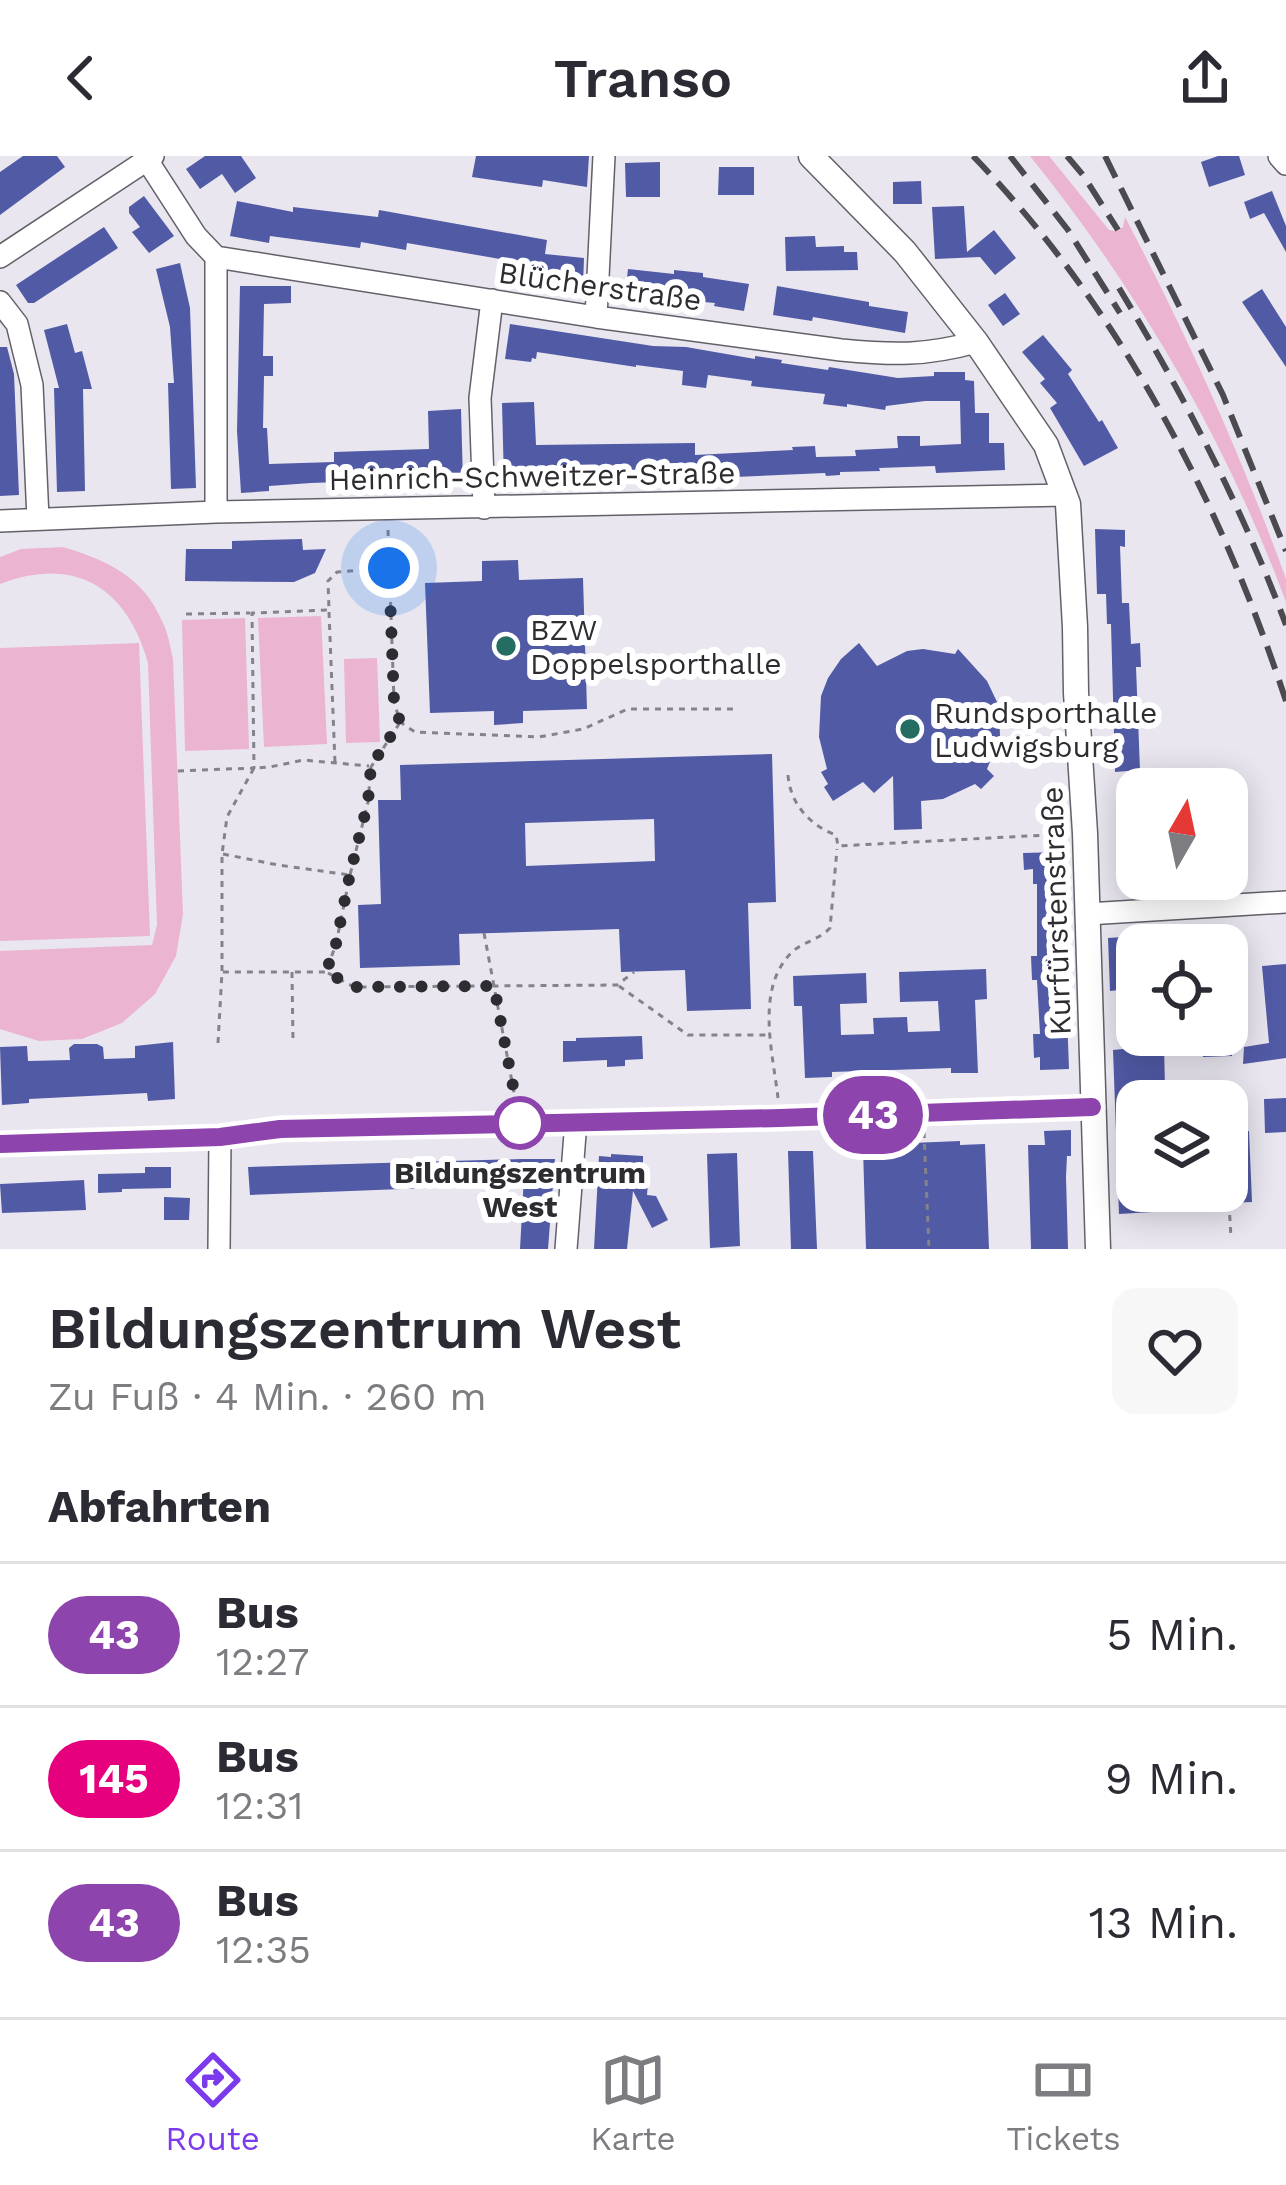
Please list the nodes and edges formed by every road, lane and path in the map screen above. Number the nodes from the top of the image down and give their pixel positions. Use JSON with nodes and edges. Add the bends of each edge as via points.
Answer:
{"nodes":[{"id":1,"x":604,"y":156,"type":"edge"},
{"id":2,"x":811,"y":156,"type":"edge"},
{"id":3,"x":1279,"y":156,"type":"edge"},
{"id":4,"x":150,"y":158,"type":"edge"},
{"id":5,"x":1286,"y":164,"type":"edge"},
{"id":6,"x":0,"y":257,"type":"edge"},
{"id":7,"x":217,"y":257,"type":"junction"},
{"id":8,"x":492,"y":301,"type":"junction"},
{"id":9,"x":0,"y":302,"type":"edge"},
{"id":10,"x":596,"y":317,"type":"junction"},
{"id":11,"x":976,"y":342,"type":"junction"},
{"id":12,"x":1066,"y":495,"type":"junction"},
{"id":13,"x":484,"y":508,"type":"junction"},
{"id":14,"x":216,"y":512,"type":"junction"},
{"id":15,"x":38,"y":519,"type":"junction"},
{"id":16,"x":0,"y":521,"type":"edge"},
{"id":17,"x":388,"y":530,"type":"dead end"},
{"id":18,"x":389,"y":568,"type":"junction"},
{"id":19,"x":329,"y":610,"type":"junction"},
{"id":20,"x":252,"y":613,"type":"junction"},
{"id":21,"x":186,"y":614,"type":"dead end"},
{"id":22,"x":736,"y":710,"type":"dead end"},
{"id":23,"x":400,"y":722,"type":"junction"},
{"id":24,"x":335,"y":763,"type":"junction"},
{"id":25,"x":371,"y":766,"type":"junction"},
{"id":26,"x":254,"y":768,"type":"junction"},
{"id":27,"x":178,"y":771,"type":"dead end"},
{"id":28,"x":788,"y":775,"type":"dead end"},
{"id":29,"x":1085,"y":833,"type":"junction"},
{"id":30,"x":838,"y":847,"type":"junction"},
{"id":31,"x":222,"y":854,"type":"junction"},
{"id":32,"x":350,"y":874,"type":"junction"},
{"id":33,"x":1286,"y":902,"type":"edge"},
{"id":34,"x":1088,"y":914,"type":"junction"},
{"id":35,"x":484,"y":933,"type":"dead end"},
{"id":36,"x":292,"y":972,"type":"junction"},
{"id":37,"x":326,"y":972,"type":"junction"},
{"id":38,"x":634,"y":972,"type":"dead end"},
{"id":39,"x":222,"y":973,"type":"junction"},
{"id":40,"x":617,"y":985,"type":"junction"},
{"id":41,"x":494,"y":986,"type":"junction"},
{"id":42,"x":772,"y":1035,"type":"junction"},
{"id":43,"x":293,"y":1041,"type":"dead end"},
{"id":44,"x":218,"y":1043,"type":"dead end"},
{"id":45,"x":1092,"y":1107,"type":"junction"},
{"id":46,"x":923,"y":1113,"type":"junction"},
{"id":47,"x":780,"y":1118,"type":"junction"},
{"id":48,"x":576,"y":1121,"type":"junction"},
{"id":49,"x":520,"y":1123,"type":"junction"},
{"id":50,"x":220,"y":1137,"type":"junction"},
{"id":51,"x":0,"y":1144,"type":"edge"},
{"id":52,"x":1230,"y":1212,"type":"edge"},
{"id":53,"x":1232,"y":1238,"type":"dead end"},
{"id":54,"x":219,"y":1249,"type":"edge"},
{"id":55,"x":566,"y":1249,"type":"edge"},
{"id":56,"x":929,"y":1249,"type":"edge"},
{"id":57,"x":1098,"y":1249,"type":"edge"}],
"edges":[{"from":1,"to":10,"type":"street"},
{"from":2,"to":11,"type":"street","name":"Kurfürstenstraße","via":[[905,251]]},
{"from":3,"to":5,"type":"street"},
{"from":4,"to":6,"type":"street"},
{"from":4,"to":7,"type":"street"},
{"from":7,"to":8,"type":"street","name":"Blücherstraße"},
{"from":7,"to":14,"type":"street"},
{"from":8,"to":10,"type":"street","name":"Blücherstraße"},
{"from":8,"to":13,"type":"street","via":[[480,398]]},
{"from":9,"to":15,"type":"street","via":[[16,325],[32,385]]},
{"from":10,"to":11,"type":"street","name":"Blücherstraße","via":[[882,354]]},
{"from":11,"to":12,"type":"street","name":"Kurfürstenstraße","via":[[1046,446]]},
{"from":12,"to":13,"type":"street","name":"Heinrich-Schweitzer-Straße"},
{"from":12,"to":29,"type":"street","name":"Kurfürstenstraße"},
{"from":13,"to":14,"type":"street","name":"Heinrich-Schweitzer-Straße"},
{"from":14,"to":15,"type":"street","name":"Heinrich-Schweitzer-Straße"},
{"from":15,"to":16,"type":"street","name":"Heinrich-Schweitzer-Straße"},
{"from":17,"to":18,"type":"path"},
{"from":18,"to":19,"type":"path","via":[[337,572],[328,581]]},
{"from":18,"to":23,"type":"path"},
{"from":19,"to":20,"type":"path"},
{"from":19,"to":24,"type":"path"},
{"from":20,"to":21,"type":"path"},
{"from":20,"to":26,"type":"path"},
{"from":22,"to":23,"type":"path","via":[[628,709],[539,737],[415,732]]},
{"from":23,"to":25,"type":"path"},
{"from":24,"to":25,"type":"path"},
{"from":24,"to":26,"type":"path"},
{"from":25,"to":32,"type":"path"},
{"from":26,"to":27,"type":"path"},
{"from":26,"to":31,"type":"path","via":[[227,817]]},
{"from":28,"to":30,"type":"path","via":[[800,810],[836,835]]},
{"from":29,"to":30,"type":"path"},
{"from":29,"to":34,"type":"street","name":"Kurfürstenstraße"},
{"from":30,"to":42,"type":"path","via":[[830,928],[793,950],[773,978]]},
{"from":31,"to":32,"type":"path"},
{"from":31,"to":39,"type":"path"},
{"from":32,"to":37,"type":"path"},
{"from":33,"to":34,"type":"street"},
{"from":34,"to":45,"type":"street","name":"Kurfürstenstraße"},
{"from":35,"to":41,"type":"path"},
{"from":36,"to":37,"type":"path"},
{"from":36,"to":39,"type":"path"},
{"from":36,"to":43,"type":"path"},
{"from":37,"to":41,"type":"path","via":[[354,987]]},
{"from":38,"to":40,"type":"path"},
{"from":39,"to":44,"type":"path"},
{"from":40,"to":41,"type":"path"},
{"from":40,"to":42,"type":"path","via":[[688,1035]]},
{"from":41,"to":49,"type":"path"},
{"from":42,"to":47,"type":"path"},
{"from":45,"to":46,"type":"street"},
{"from":45,"to":57,"type":"street","name":"Kurfürstenstraße"},
{"from":46,"to":47,"type":"street"},
{"from":46,"to":56,"type":"path"},
{"from":47,"to":48,"type":"street"},
{"from":48,"to":49,"type":"street"},
{"from":48,"to":55,"type":"street"},
{"from":49,"to":50,"type":"street"},
{"from":50,"to":51,"type":"street"},
{"from":50,"to":54,"type":"street"},
{"from":52,"to":53,"type":"path"}]}
